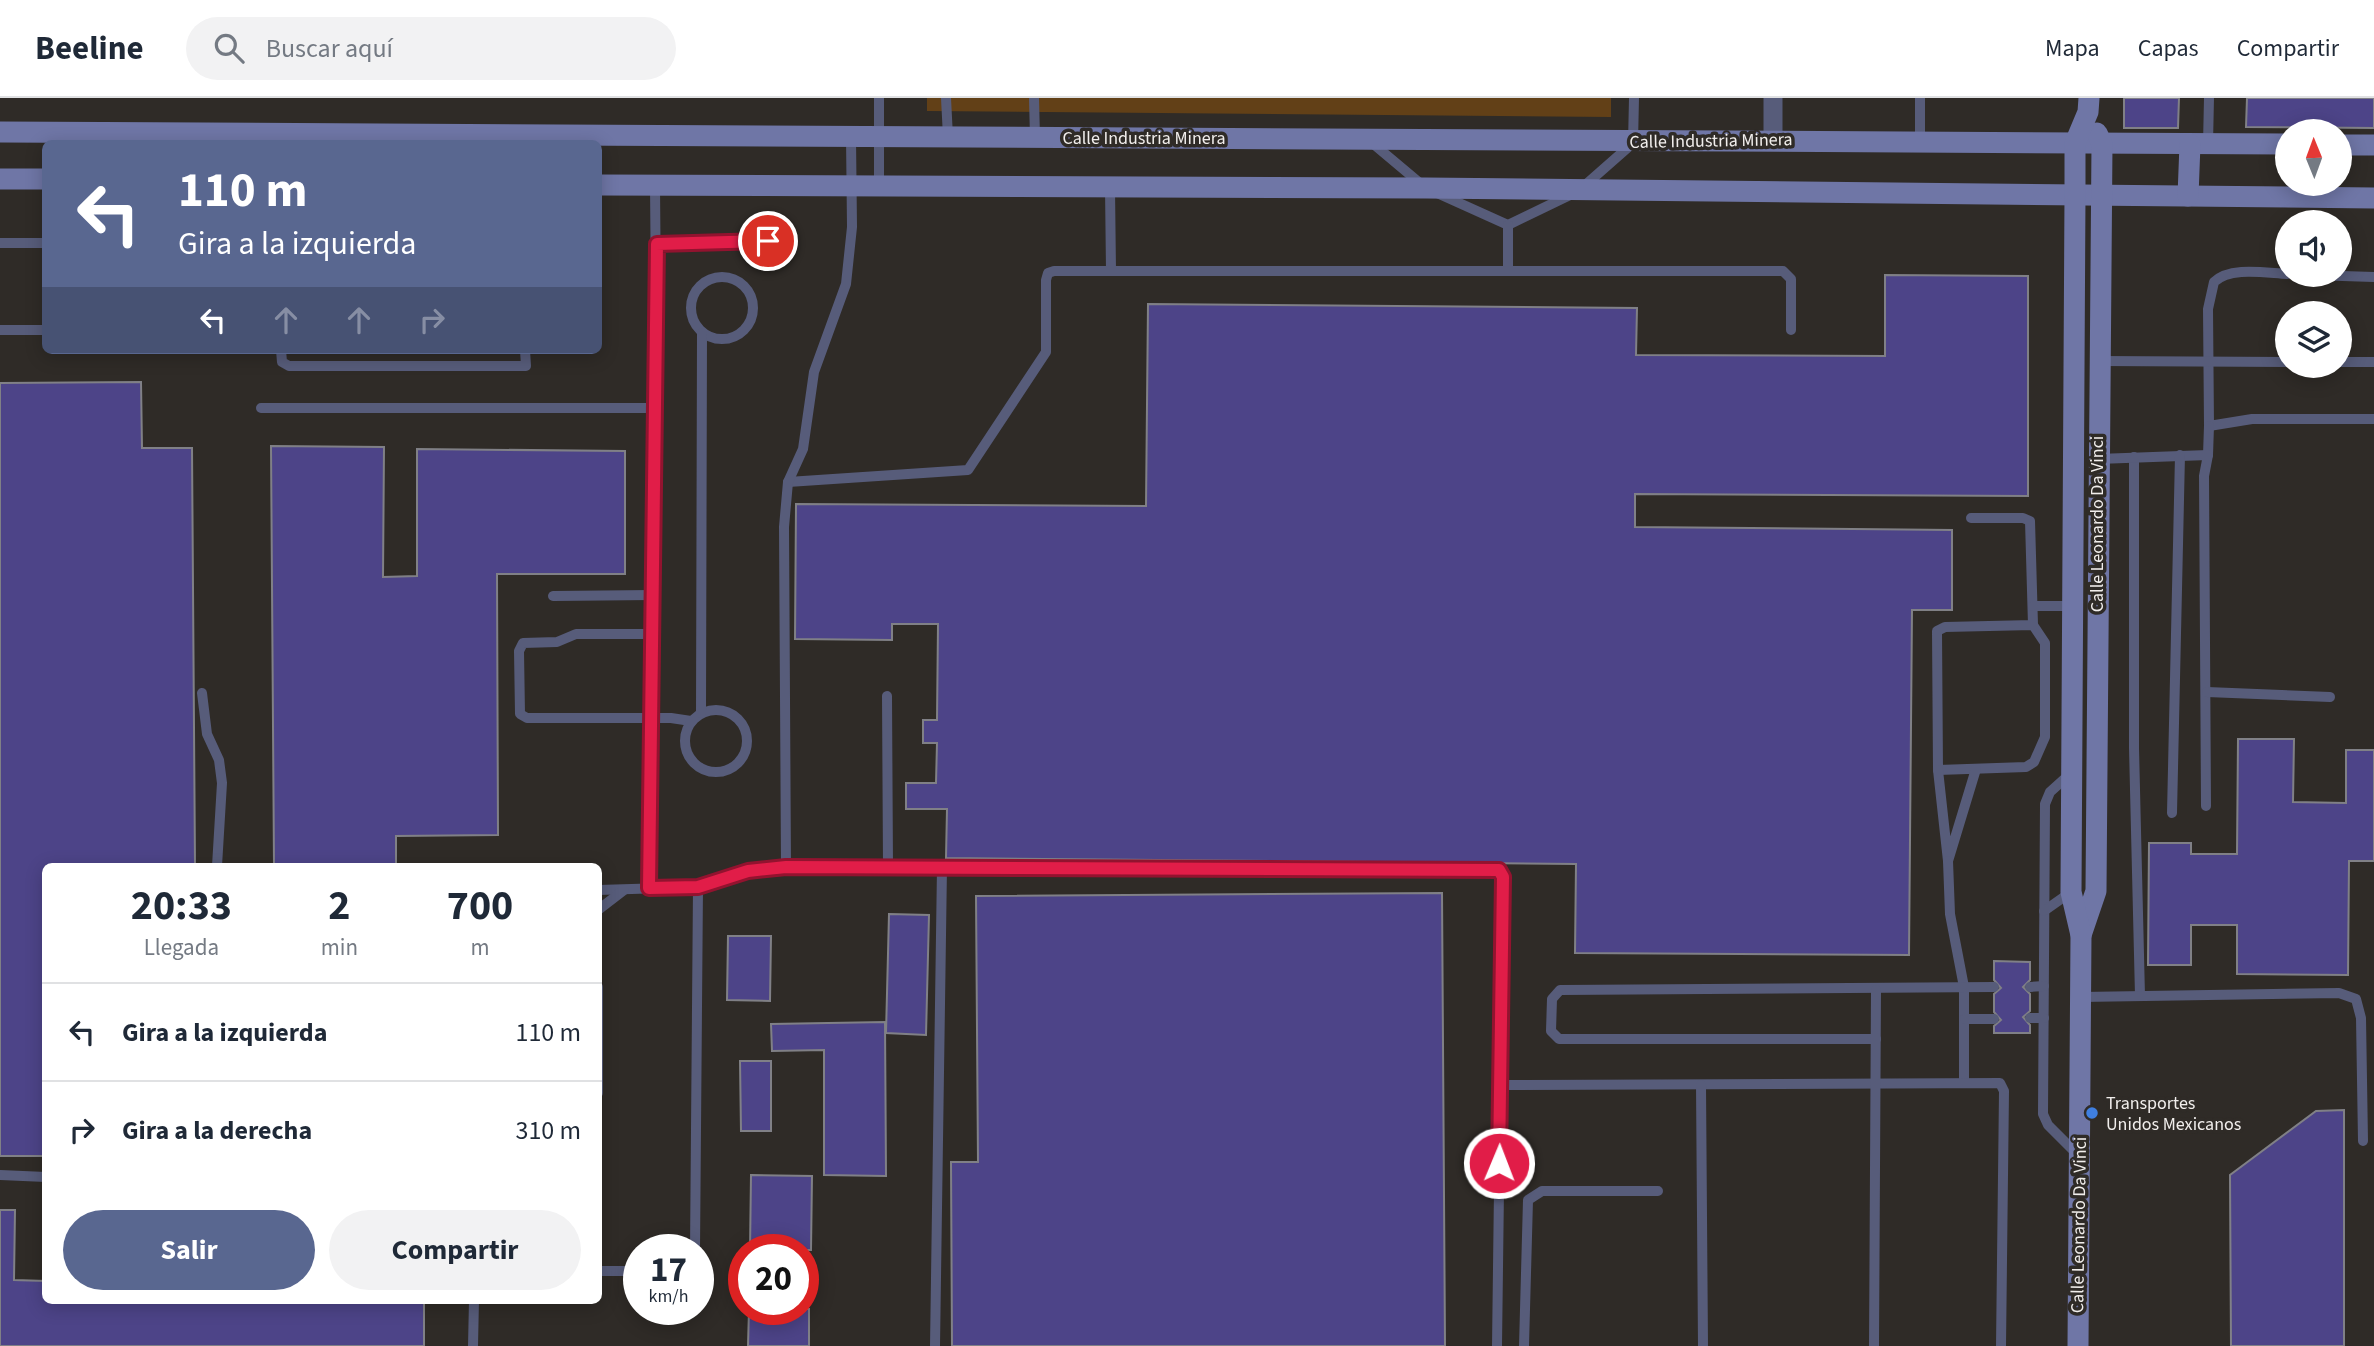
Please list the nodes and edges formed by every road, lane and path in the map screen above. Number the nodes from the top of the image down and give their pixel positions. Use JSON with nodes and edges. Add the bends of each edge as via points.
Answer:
{"nodes":[{"id":1,"x":879,"y":98,"type":"edge"},
{"id":2,"x":946,"y":98,"type":"edge"},
{"id":3,"x":1034,"y":98,"type":"edge"},
{"id":4,"x":1634,"y":98,"type":"edge"},
{"id":5,"x":1773,"y":98,"type":"edge"},
{"id":6,"x":1920,"y":98,"type":"edge"},
{"id":7,"x":2208,"y":98,"type":"edge"},
{"id":8,"x":2089,"y":105,"type":"edge"},
{"id":9,"x":0,"y":132,"type":"edge"},
{"id":10,"x":851,"y":137,"type":"junction"},
{"id":11,"x":880,"y":137,"type":"junction"},
{"id":12,"x":948,"y":137,"type":"junction"},
{"id":13,"x":1035,"y":138,"type":"junction"},
{"id":14,"x":191,"y":139,"type":"edge"},
{"id":15,"x":228,"y":139,"type":"edge"},
{"id":16,"x":522,"y":139,"type":"edge"},
{"id":17,"x":1368,"y":139,"type":"junction"},
{"id":18,"x":1773,"y":140,"type":"junction"},
{"id":19,"x":1920,"y":142,"type":"junction"},
{"id":20,"x":1633,"y":143,"type":"junction"},
{"id":21,"x":2075,"y":143,"type":"junction"},
{"id":22,"x":2102,"y":144,"type":"junction"},
{"id":23,"x":2199,"y":144,"type":"junction"},
{"id":24,"x":2275,"y":145,"type":"edge"},
{"id":25,"x":2352,"y":145,"type":"edge"},
{"id":26,"x":2374,"y":145,"type":"edge"},
{"id":27,"x":0,"y":179,"type":"edge"},
{"id":28,"x":42,"y":179,"type":"edge"},
{"id":29,"x":602,"y":185,"type":"edge"},
{"id":30,"x":879,"y":185,"type":"junction"},
{"id":31,"x":655,"y":186,"type":"junction"},
{"id":32,"x":853,"y":186,"type":"junction"},
{"id":33,"x":1110,"y":188,"type":"junction"},
{"id":34,"x":1426,"y":188,"type":"junction"},
{"id":35,"x":1580,"y":190,"type":"junction"},
{"id":36,"x":2075,"y":195,"type":"junction"},
{"id":37,"x":2102,"y":195,"type":"junction"},
{"id":38,"x":2188,"y":196,"type":"junction"},
{"id":39,"x":2374,"y":198,"type":"edge"},
{"id":40,"x":1507,"y":225,"type":"junction"},
{"id":41,"x":768,"y":241,"type":"dead end"},
{"id":42,"x":0,"y":243,"type":"edge"},
{"id":43,"x":42,"y":243,"type":"edge"},
{"id":44,"x":657,"y":244,"type":"junction"},
{"id":45,"x":1111,"y":271,"type":"junction"},
{"id":46,"x":1508,"y":271,"type":"junction"},
{"id":47,"x":2275,"y":274,"type":"edge"},
{"id":48,"x":2352,"y":276,"type":"edge"},
{"id":49,"x":2374,"y":277,"type":"edge"},
{"id":50,"x":0,"y":330,"type":"edge"},
{"id":51,"x":42,"y":330,"type":"edge"},
{"id":52,"x":1791,"y":330,"type":"dead end"},
{"id":53,"x":702,"y":333,"type":"junction"},
{"id":54,"x":281,"y":354,"type":"edge"},
{"id":55,"x":525,"y":354,"type":"edge"},
{"id":56,"x":2098,"y":360,"type":"junction"},
{"id":57,"x":2208,"y":360,"type":"junction"},
{"id":58,"x":2275,"y":362,"type":"edge"},
{"id":59,"x":2352,"y":362,"type":"edge"},
{"id":60,"x":2374,"y":362,"type":"edge"},
{"id":61,"x":261,"y":408,"type":"dead end"},
{"id":62,"x":657,"y":408,"type":"junction"},
{"id":63,"x":2374,"y":419,"type":"edge"},
{"id":64,"x":2209,"y":426,"type":"junction"},
{"id":65,"x":2208,"y":455,"type":"junction"},
{"id":66,"x":2180,"y":456,"type":"junction"},
{"id":67,"x":2134,"y":457,"type":"junction"},
{"id":68,"x":2097,"y":459,"type":"junction"},
{"id":69,"x":788,"y":482,"type":"junction"},
{"id":70,"x":1971,"y":518,"type":"dead end"},
{"id":71,"x":653,"y":595,"type":"junction"},
{"id":72,"x":553,"y":596,"type":"dead end"},
{"id":73,"x":2033,"y":606,"type":"junction"},
{"id":74,"x":2071,"y":606,"type":"junction"},
{"id":75,"x":2034,"y":625,"type":"junction"},
{"id":76,"x":652,"y":634,"type":"junction"},
{"id":77,"x":2207,"y":692,"type":"junction"},
{"id":78,"x":202,"y":693,"type":"dead end"},
{"id":79,"x":887,"y":696,"type":"dead end"},
{"id":80,"x":2330,"y":697,"type":"dead end"},
{"id":81,"x":701,"y":713,"type":"junction"},
{"id":82,"x":652,"y":719,"type":"junction"},
{"id":83,"x":691,"y":722,"type":"junction"},
{"id":84,"x":2097,"y":749,"type":"junction"},
{"id":85,"x":2071,"y":750,"type":"junction"},
{"id":86,"x":1976,"y":769,"type":"junction"},
{"id":87,"x":1938,"y":770,"type":"junction"},
{"id":88,"x":2070,"y":774,"type":"junction"},
{"id":89,"x":2206,"y":806,"type":"dead end"},
{"id":90,"x":2172,"y":813,"type":"dead end"},
{"id":91,"x":1948,"y":861,"type":"junction"},
{"id":92,"x":217,"y":863,"type":"edge"},
{"id":93,"x":888,"y":866,"type":"junction"},
{"id":94,"x":786,"y":867,"type":"junction"},
{"id":95,"x":942,"y":867,"type":"junction"},
{"id":96,"x":698,"y":887,"type":"junction"},
{"id":97,"x":649,"y":888,"type":"junction"},
{"id":98,"x":602,"y":890,"type":"edge"},
{"id":99,"x":625,"y":890,"type":"junction"},
{"id":100,"x":2071,"y":892,"type":"junction"},
{"id":101,"x":602,"y":907,"type":"edge"},
{"id":102,"x":2044,"y":911,"type":"junction"},
{"id":103,"x":2081,"y":935,"type":"junction"},
{"id":104,"x":2030,"y":986,"type":"dead end"},
{"id":105,"x":2044,"y":986,"type":"junction"},
{"id":106,"x":1964,"y":987,"type":"junction"},
{"id":107,"x":1994,"y":987,"type":"dead end"},
{"id":108,"x":1877,"y":990,"type":"junction"},
{"id":109,"x":2140,"y":996,"type":"junction"},
{"id":110,"x":2081,"y":997,"type":"junction"},
{"id":111,"x":2030,"y":1018,"type":"dead end"},
{"id":112,"x":2044,"y":1018,"type":"junction"},
{"id":113,"x":1965,"y":1019,"type":"junction"},
{"id":114,"x":1994,"y":1019,"type":"dead end"},
{"id":115,"x":1876,"y":1039,"type":"junction"},
{"id":116,"x":1964,"y":1082,"type":"junction"},
{"id":117,"x":1876,"y":1084,"type":"junction"},
{"id":118,"x":1500,"y":1085,"type":"junction"},
{"id":119,"x":1701,"y":1085,"type":"junction"},
{"id":120,"x":2363,"y":1141,"type":"dead end"},
{"id":121,"x":2080,"y":1157,"type":"junction"},
{"id":122,"x":0,"y":1175,"type":"edge"},
{"id":123,"x":42,"y":1177,"type":"edge"},
{"id":124,"x":1658,"y":1191,"type":"dead end"},
{"id":125,"x":695,"y":1234,"type":"edge"},
{"id":126,"x":602,"y":1271,"type":"edge"},
{"id":127,"x":623,"y":1271,"type":"edge"},
{"id":128,"x":474,"y":1304,"type":"edge"},
{"id":129,"x":473,"y":1346,"type":"edge"},
{"id":130,"x":935,"y":1346,"type":"edge"},
{"id":131,"x":1497,"y":1346,"type":"edge"},
{"id":132,"x":1524,"y":1346,"type":"edge"},
{"id":133,"x":1703,"y":1346,"type":"edge"},
{"id":134,"x":1874,"y":1346,"type":"edge"},
{"id":135,"x":2001,"y":1346,"type":"edge"},
{"id":136,"x":2078,"y":1346,"type":"edge"}],
"edges":[{"from":1,"to":11,"type":"lane"},
{"from":2,"to":12,"type":"lane"},
{"from":3,"to":13,"type":"lane"},
{"from":4,"to":20,"type":"lane"},
{"from":5,"to":18,"type":"street"},
{"from":6,"to":19,"type":"lane"},
{"from":7,"to":23,"type":"lane"},
{"from":8,"to":21,"type":"main road","name":"Calle Leonardo Da Vinci"},
{"from":8,"to":22,"type":"main road","name":"Calle Leonardo Da Vinci"},
{"from":9,"to":14,"type":"main road","name":"Calle Industria Minera"},
{"from":10,"to":11,"type":"main road","name":"Calle Industria Minera"},
{"from":10,"to":16,"type":"main road","name":"Calle Industria Minera"},
{"from":10,"to":32,"type":"lane"},
{"from":11,"to":12,"type":"main road","name":"Calle Industria Minera"},
{"from":11,"to":30,"type":"lane"},
{"from":12,"to":13,"type":"main road","name":"Calle Industria Minera"},
{"from":13,"to":17,"type":"main road","name":"Calle Industria Minera"},
{"from":14,"to":15,"type":"main road","name":"Calle Industria Minera"},
{"from":15,"to":16,"type":"main road","name":"Calle Industria Minera"},
{"from":17,"to":20,"type":"main road","name":"Calle Industria Minera"},
{"from":17,"to":34,"type":"lane"},
{"from":18,"to":19,"type":"main road","name":"Calle Industria Minera"},
{"from":18,"to":20,"type":"main road","name":"Calle Industria Minera"},
{"from":19,"to":21,"type":"main road","name":"Calle Industria Minera"},
{"from":20,"to":35,"type":"lane"},
{"from":21,"to":22,"type":"main road","name":"Calle Industria Minera"},
{"from":21,"to":36,"type":"main road","name":"Calle Leonardo Da Vinci"},
{"from":22,"to":23,"type":"main road","name":"Calle Industria Minera"},
{"from":22,"to":37,"type":"main road","name":"Calle Leonardo Da Vinci"},
{"from":23,"to":24,"type":"main road","name":"Calle Industria Minera"},
{"from":23,"to":38,"type":"main road"},
{"from":25,"to":26,"type":"main road"},
{"from":27,"to":28,"type":"main road"},
{"from":29,"to":31,"type":"main road"},
{"from":30,"to":32,"type":"main road"},
{"from":30,"to":33,"type":"main road"},
{"from":31,"to":32,"type":"main road"},
{"from":31,"to":44,"type":"lane"},
{"from":32,"to":69,"type":"lane","via":[[846,284],[814,372],[803,449]]},
{"from":33,"to":34,"type":"main road"},
{"from":33,"to":45,"type":"lane"},
{"from":34,"to":35,"type":"main road"},
{"from":34,"to":40,"type":"lane"},
{"from":35,"to":36,"type":"main road"},
{"from":35,"to":40,"type":"lane"},
{"from":36,"to":37,"type":"main road"},
{"from":36,"to":74,"type":"main road","name":"Calle Leonardo Da Vinci"},
{"from":37,"to":38,"type":"main road"},
{"from":37,"to":56,"type":"main road","name":"Calle Leonardo Da Vinci"},
{"from":38,"to":39,"type":"main road"},
{"from":40,"to":46,"type":"lane"},
{"from":41,"to":44,"type":"lane"},
{"from":42,"to":43,"type":"lane"},
{"from":44,"to":62,"type":"lane"},
{"from":45,"to":46,"type":"lane"},
{"from":45,"to":69,"type":"lane","via":[[1048,274],[1046,352],[968,470]]},
{"from":46,"to":52,"type":"lane","via":[[1783,271],[1791,279]]},
{"from":47,"to":57,"type":"lane","via":[[2226,274],[2214,282],[2208,309]]},
{"from":48,"to":49,"type":"lane"},
{"from":50,"to":51,"type":"lane"},
{"from":53,"to":53,"type":"lane","via":[[722,340],[742,333],[753,316],[746,287],[728,277],[699,286],[690,305]]},
{"from":53,"to":81,"type":"lane"},
{"from":54,"to":55,"type":"lane","via":[[282,362],[289,366],[526,366]]},
{"from":56,"to":57,"type":"lane"},
{"from":56,"to":68,"type":"main road","name":"Calle Leonardo Da Vinci"},
{"from":57,"to":58,"type":"lane"},
{"from":57,"to":64,"type":"lane"},
{"from":59,"to":60,"type":"lane"},
{"from":61,"to":62,"type":"lane"},
{"from":62,"to":71,"type":"lane"},
{"from":63,"to":64,"type":"lane","via":[[2252,419]]},
{"from":64,"to":65,"type":"lane"},
{"from":65,"to":66,"type":"lane"},
{"from":65,"to":77,"type":"lane","via":[[2204,476]]},
{"from":66,"to":67,"type":"lane"},
{"from":66,"to":90,"type":"lane"},
{"from":67,"to":68,"type":"lane"},
{"from":67,"to":109,"type":"lane"},
{"from":68,"to":84,"type":"main road","name":"Calle Leonardo Da Vinci"},
{"from":69,"to":94,"type":"lane","via":[[784,527]]},
{"from":70,"to":73,"type":"lane","via":[[2023,518],[2030,522]]},
{"from":71,"to":72,"type":"lane"},
{"from":71,"to":76,"type":"lane"},
{"from":73,"to":74,"type":"lane"},
{"from":73,"to":75,"type":"lane"},
{"from":74,"to":85,"type":"main road","name":"Calle Leonardo Da Vinci"},
{"from":75,"to":86,"type":"lane","via":[[2045,643],[2044,740],[2031,765]]},
{"from":75,"to":87,"type":"lane","via":[[1937,631]]},
{"from":76,"to":82,"type":"lane"},
{"from":76,"to":82,"type":"lane","via":[[576,634],[557,642],[523,643],[519,650],[519,710],[523,717]]},
{"from":77,"to":80,"type":"lane"},
{"from":77,"to":89,"type":"lane"},
{"from":78,"to":92,"type":"lane","via":[[207,734],[219,760],[222,783]]},
{"from":79,"to":93,"type":"lane"},
{"from":81,"to":83,"type":"lane"},
{"from":81,"to":83,"type":"lane","via":[[731,713],[745,728],[747,749],[735,765],[716,772],[696,766],[685,748]]},
{"from":82,"to":83,"type":"lane"},
{"from":82,"to":97,"type":"lane"},
{"from":84,"to":85,"type":"street"},
{"from":84,"to":103,"type":"main road","name":"Calle Leonardo Da Vinci","via":[[2096,891]]},
{"from":85,"to":88,"type":"main road","name":"Calle Leonardo Da Vinci"},
{"from":86,"to":87,"type":"lane"},
{"from":86,"to":91,"type":"lane"},
{"from":87,"to":91,"type":"lane"},
{"from":88,"to":100,"type":"main road","name":"Calle Leonardo Da Vinci"},
{"from":88,"to":102,"type":"lane","via":[[2050,792],[2045,804]]},
{"from":91,"to":106,"type":"lane","via":[[1951,914]]},
{"from":93,"to":94,"type":"lane"},
{"from":93,"to":95,"type":"lane"},
{"from":94,"to":96,"type":"lane","via":[[748,871]]},
{"from":95,"to":118,"type":"lane","via":[[1499,870],[1503,877]]},
{"from":95,"to":130,"type":"lane"},
{"from":96,"to":97,"type":"lane"},
{"from":96,"to":125,"type":"lane"},
{"from":97,"to":99,"type":"lane"},
{"from":98,"to":99,"type":"lane"},
{"from":99,"to":101,"type":"lane"},
{"from":100,"to":102,"type":"lane"},
{"from":100,"to":103,"type":"main road","name":"Calle Leonardo Da Vinci"},
{"from":102,"to":105,"type":"lane"},
{"from":103,"to":110,"type":"main road","name":"Calle Leonardo Da Vinci"},
{"from":104,"to":105,"type":"lane"},
{"from":105,"to":112,"type":"lane"},
{"from":106,"to":107,"type":"lane"},
{"from":106,"to":108,"type":"lane"},
{"from":106,"to":113,"type":"lane"},
{"from":108,"to":115,"type":"lane"},
{"from":108,"to":115,"type":"lane","via":[[1560,990],[1552,999],[1551,1031],[1559,1039]]},
{"from":109,"to":110,"type":"lane"},
{"from":109,"to":120,"type":"lane","via":[[2339,993],[2356,999],[2361,1018]]},
{"from":110,"to":121,"type":"main road","name":"Calle Leonardo Da Vinci"},
{"from":111,"to":112,"type":"lane"},
{"from":112,"to":121,"type":"lane","via":[[2044,1120]]},
{"from":113,"to":114,"type":"lane"},
{"from":113,"to":116,"type":"lane"},
{"from":115,"to":117,"type":"lane"},
{"from":116,"to":117,"type":"lane"},
{"from":116,"to":135,"type":"lane","via":[[1996,1082],[2004,1091]]},
{"from":117,"to":119,"type":"lane"},
{"from":117,"to":134,"type":"lane"},
{"from":118,"to":119,"type":"lane"},
{"from":118,"to":131,"type":"lane"},
{"from":119,"to":133,"type":"lane"},
{"from":121,"to":136,"type":"main road","name":"Calle Leonardo Da Vinci"},
{"from":122,"to":123,"type":"lane"},
{"from":124,"to":132,"type":"lane","via":[[1542,1191],[1528,1199]]},
{"from":126,"to":127,"type":"lane"},
{"from":128,"to":129,"type":"lane"}]}
